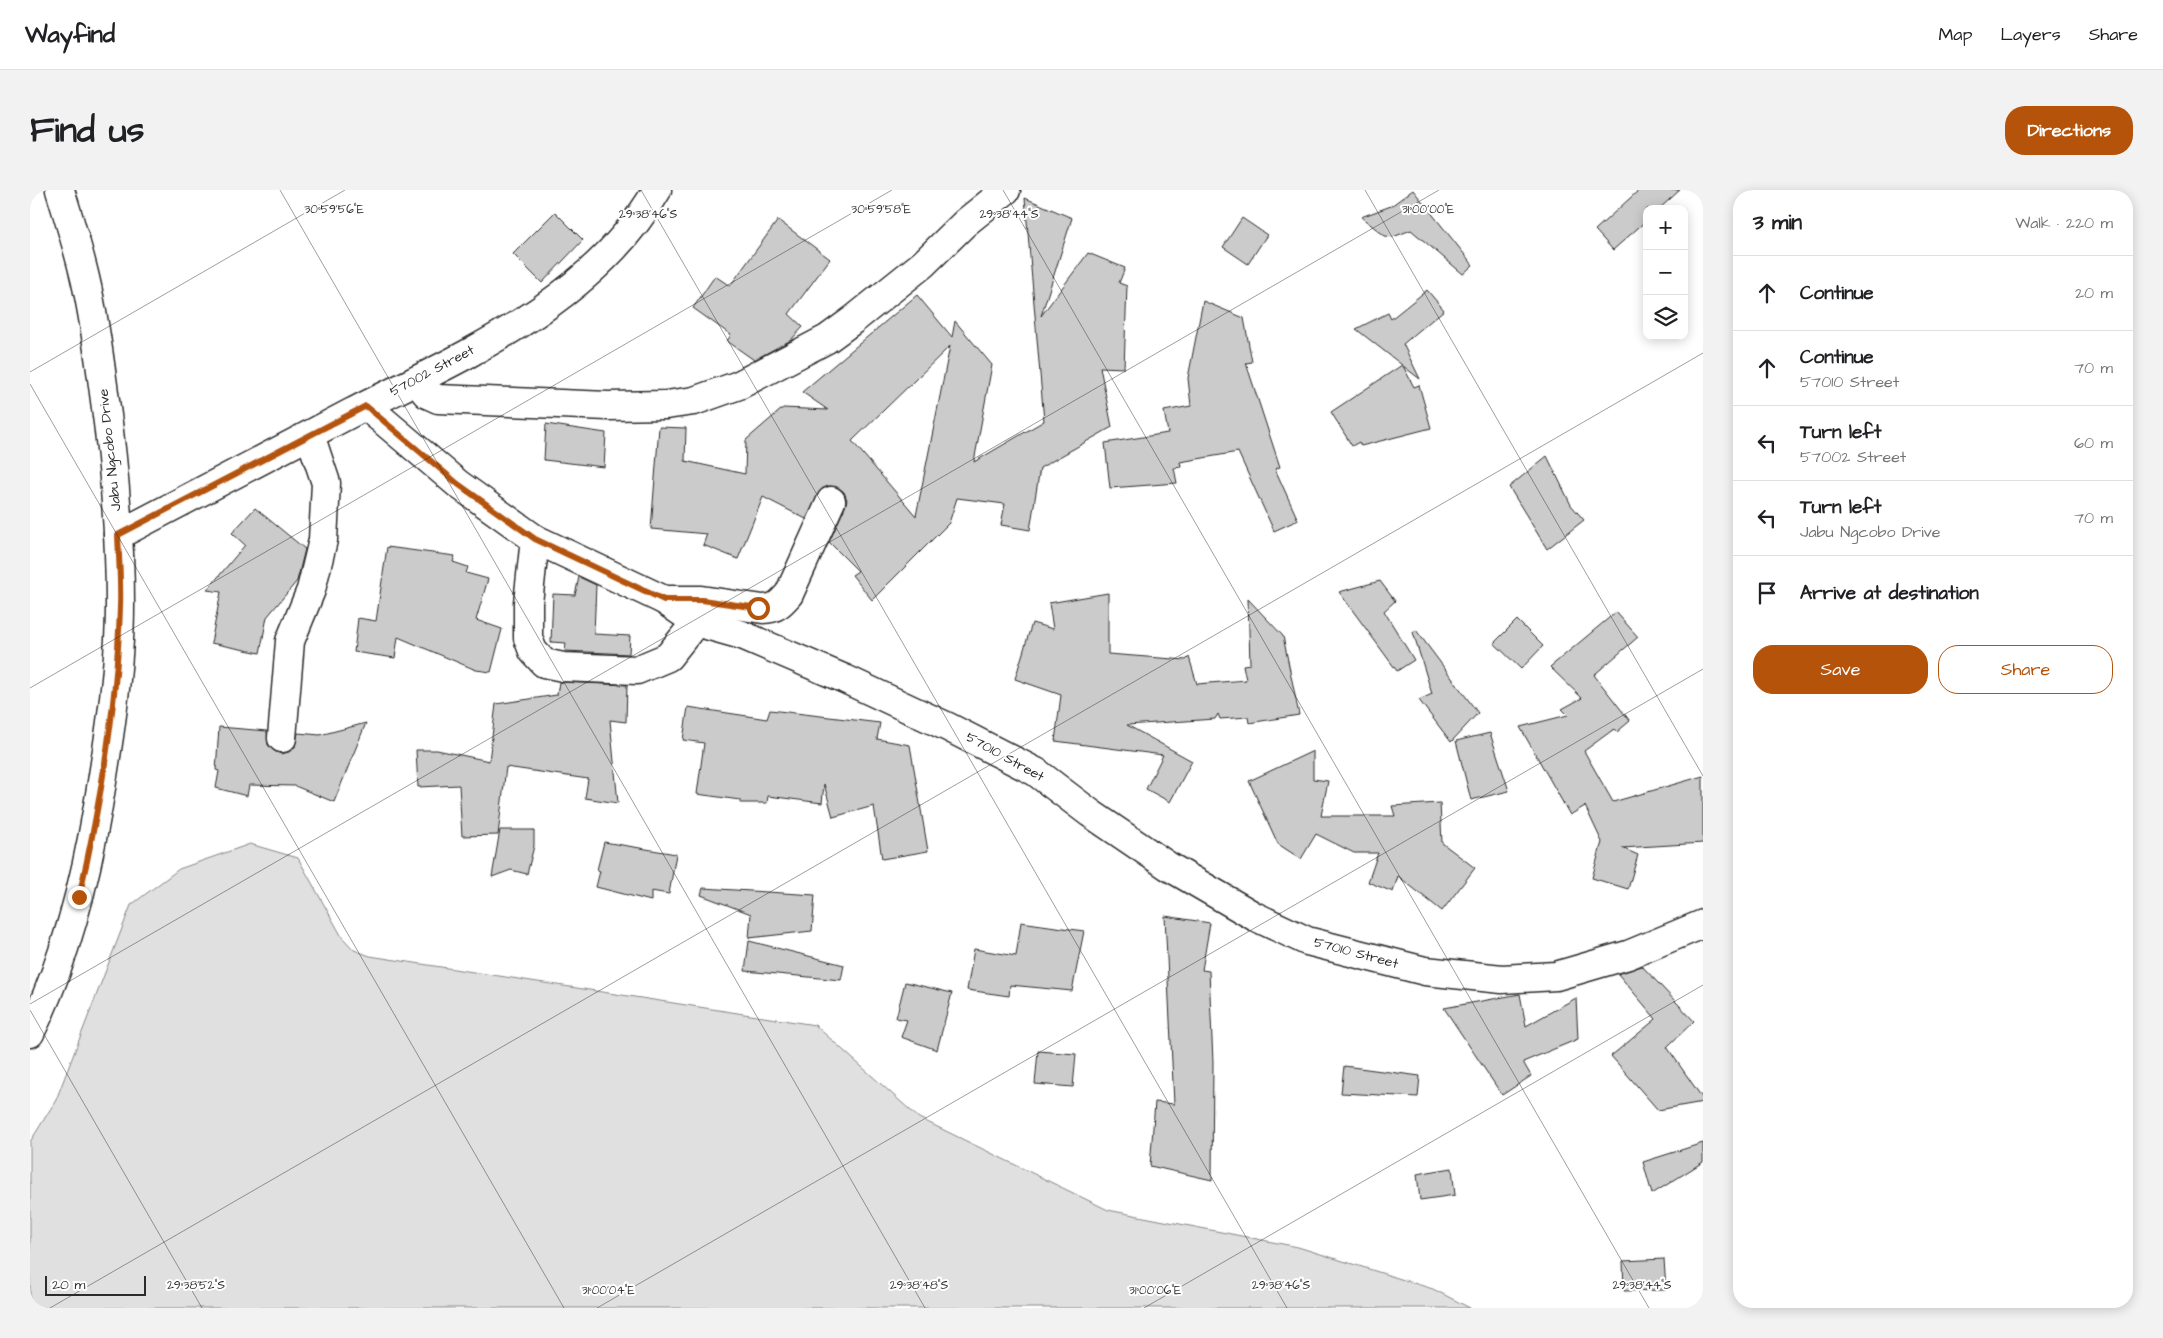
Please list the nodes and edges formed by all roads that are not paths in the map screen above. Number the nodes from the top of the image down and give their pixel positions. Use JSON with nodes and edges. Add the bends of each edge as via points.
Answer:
{"nodes":[{"id":1,"x":60,"y":190,"type":"edge"},
{"id":2,"x":658,"y":190,"type":"edge"},
{"id":3,"x":1006,"y":190,"type":"edge"},
{"id":4,"x":416,"y":381,"type":"junction"},
{"id":5,"x":366,"y":406,"type":"junction"},
{"id":6,"x":310,"y":435,"type":"junction"},
{"id":7,"x":831,"y":501,"type":"dead end"},
{"id":8,"x":118,"y":535,"type":"junction"},
{"id":9,"x":535,"y":539,"type":"junction"},
{"id":10,"x":664,"y":600,"type":"junction"},
{"id":11,"x":696,"y":622,"type":"junction"},
{"id":12,"x":282,"y":738,"type":"dead end"},
{"id":13,"x":1703,"y":924,"type":"edge"},
{"id":14,"x":30,"y":1033,"type":"edge"}],
"edges":[{"from":1,"to":8,"type":"street","name":"Jabu Ngcobo Drive","via":[[85,278],[101,368],[114,463]]},
{"from":2,"to":4,"type":"street","name":"57002 Street","via":[[607,254],[560,296],[508,330]]},
{"from":3,"to":4,"type":"street","via":[[923,264],[827,339],[739,385],[694,401],[608,406],[438,399]]},
{"from":4,"to":5,"type":"street","name":"57002 Street"},
{"from":5,"to":6,"type":"street","name":"57002 Street"},
{"from":5,"to":9,"type":"street","name":"57010 Street","via":[[458,484]]},
{"from":6,"to":8,"type":"street","name":"57002 Street"},
{"from":6,"to":12,"type":"street","via":[[326,483],[323,540],[310,590],[290,641]]},
{"from":7,"to":10,"type":"street","via":[[789,594],[780,605],[763,609],[702,600]]},
{"from":8,"to":14,"type":"street","name":"Jabu Ngcobo Drive","via":[[120,606],[116,665],[98,807],[76,905],[58,964]]},
{"from":9,"to":10,"type":"street","name":"57010 Street"},
{"from":9,"to":11,"type":"street","via":[[528,638],[533,651],[544,663],[563,667],[637,670],[668,657]]},
{"from":10,"to":11,"type":"street","name":"57010 Street"},
{"from":11,"to":13,"type":"street","name":"57010 Street","via":[[742,635],[845,679],[1036,772],[1168,866],[1254,916],[1307,941],[1425,971],[1502,979],[1556,976],[1628,955]]}]}
